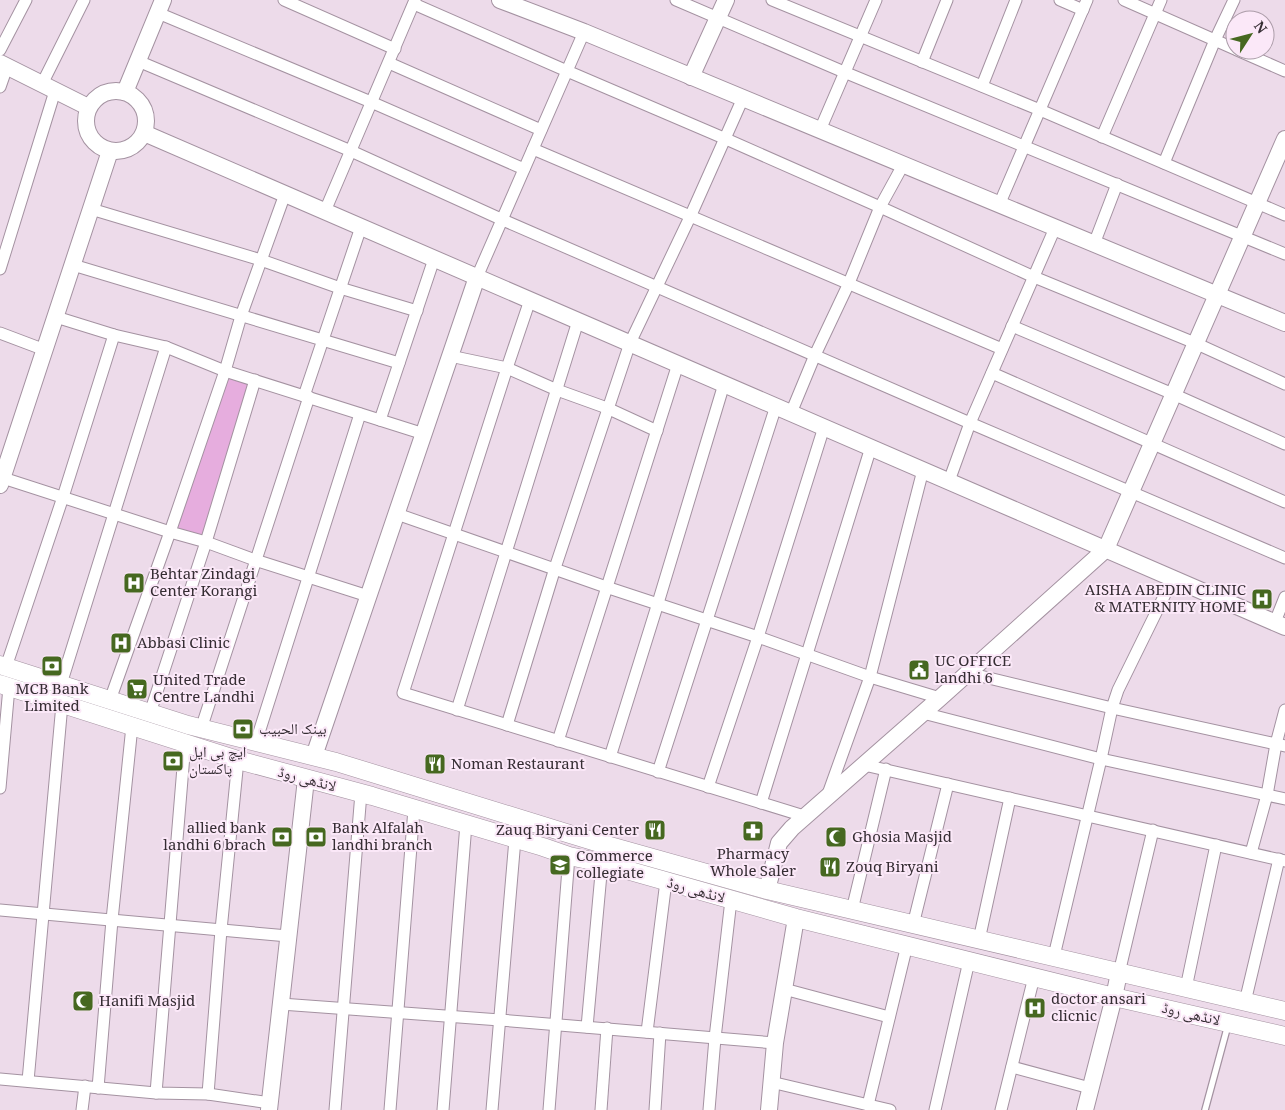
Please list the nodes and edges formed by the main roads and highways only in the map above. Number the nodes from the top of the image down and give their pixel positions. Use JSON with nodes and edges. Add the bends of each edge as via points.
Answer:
{"nodes":[{"id":1,"x":3,"y":666,"type":"edge"},
{"id":2,"x":4,"y":686,"type":"edge"},
{"id":3,"x":297,"y":751,"type":"junction"},
{"id":4,"x":336,"y":762,"type":"junction"},
{"id":5,"x":300,"y":777,"type":"junction"},
{"id":6,"x":330,"y":785,"type":"junction"},
{"id":7,"x":1285,"y":1011,"type":"edge"},
{"id":8,"x":1285,"y":1036,"type":"edge"}],
"edges":[{"from":1,"to":3,"type":"main road","name":"لانڈھی روڈ","via":[[201,728]]},
{"from":2,"to":5,"type":"main road","name":"لانڈھی روڈ"},
{"from":3,"to":4,"type":"main road","name":"لانڈھی روڈ"},
{"from":3,"to":5,"type":"main road"},
{"from":4,"to":6,"type":"main road"},
{"from":4,"to":7,"type":"main road","name":"لانڈھی روڈ","via":[[599,843],[767,890]]},
{"from":5,"to":6,"type":"main road","name":"لانڈھی روڈ"},
{"from":6,"to":8,"type":"main road","name":"لانڈھی روڈ","via":[[569,856],[796,918]]}]}
